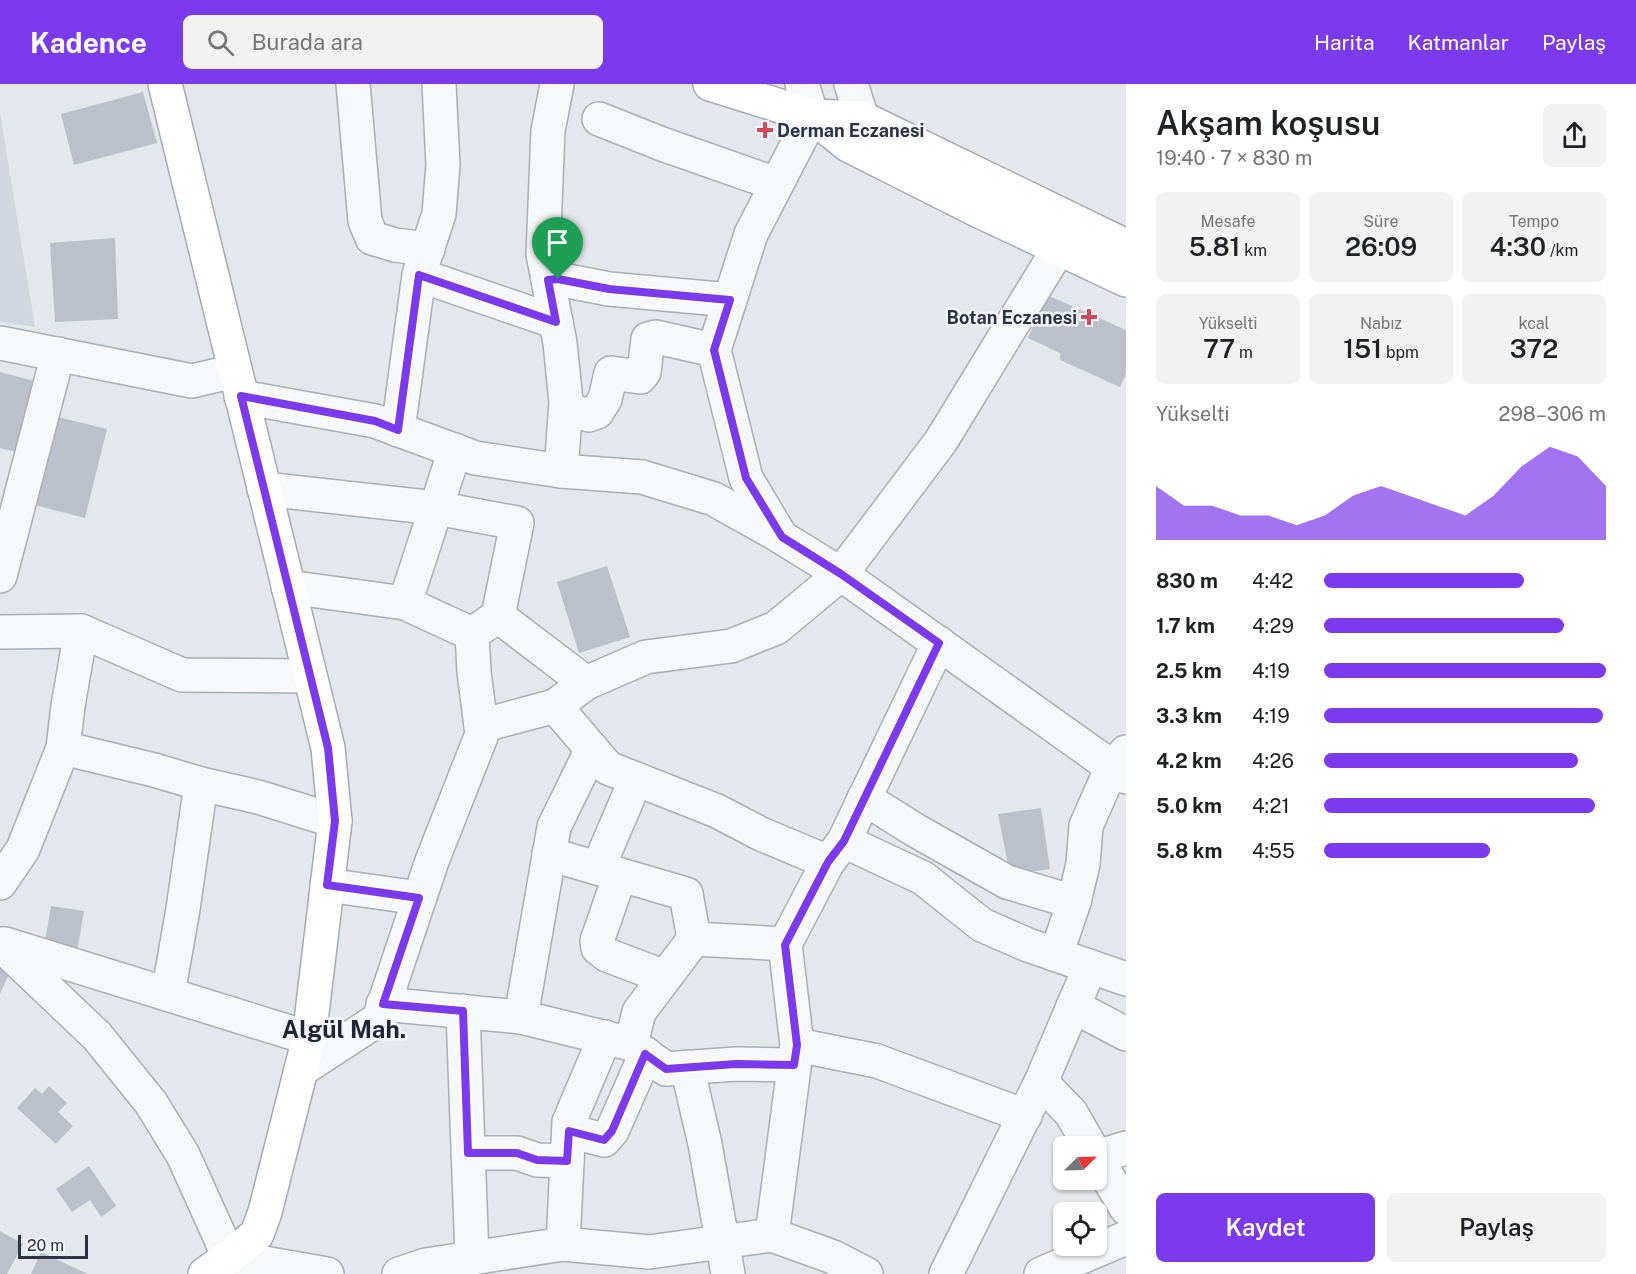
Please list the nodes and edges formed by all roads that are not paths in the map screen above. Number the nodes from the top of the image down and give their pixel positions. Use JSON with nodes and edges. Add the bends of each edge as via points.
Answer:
{"nodes":[{"id":1,"x":165,"y":84,"type":"edge"},
{"id":2,"x":353,"y":84,"type":"edge"},
{"id":3,"x":439,"y":84,"type":"edge"},
{"id":4,"x":557,"y":84,"type":"edge"},
{"id":5,"x":710,"y":84,"type":"edge"},
{"id":6,"x":802,"y":84,"type":"edge"},
{"id":7,"x":851,"y":84,"type":"edge"},
{"id":8,"x":812,"y":116,"type":"junction"},
{"id":9,"x":862,"y":118,"type":"junction"},
{"id":10,"x":599,"y":119,"type":"dead end"},
{"id":11,"x":777,"y":184,"type":"junction"},
{"id":12,"x":1126,"y":246,"type":"edge"},
{"id":13,"x":1059,"y":248,"type":"junction"},
{"id":14,"x":423,"y":262,"type":"junction"},
{"id":15,"x":548,"y":280,"type":"junction"},
{"id":16,"x":1126,"y":280,"type":"edge"},
{"id":17,"x":730,"y":300,"type":"junction"},
{"id":18,"x":556,"y":322,"type":"junction"},
{"id":19,"x":0,"y":343,"type":"edge"},
{"id":20,"x":714,"y":350,"type":"junction"},
{"id":21,"x":58,"y":354,"type":"junction"},
{"id":22,"x":238,"y":384,"type":"junction"},
{"id":23,"x":566,"y":410,"type":"junction"},
{"id":24,"x":398,"y":430,"type":"junction"},
{"id":25,"x":455,"y":450,"type":"junction"},
{"id":26,"x":561,"y":471,"type":"junction"},
{"id":27,"x":264,"y":489,"type":"junction"},
{"id":28,"x":436,"y":508,"type":"junction"},
{"id":29,"x":782,"y":537,"type":"junction"},
{"id":30,"x":841,"y":574,"type":"junction"},
{"id":31,"x":0,"y":576,"type":"edge"},
{"id":32,"x":288,"y":587,"type":"junction"},
{"id":33,"x":405,"y":603,"type":"junction"},
{"id":34,"x":498,"y":616,"type":"junction"},
{"id":35,"x":81,"y":631,"type":"junction"},
{"id":36,"x":0,"y":632,"type":"edge"},
{"id":37,"x":472,"y":634,"type":"junction"},
{"id":38,"x":939,"y":643,"type":"junction"},
{"id":39,"x":310,"y":676,"type":"junction"},
{"id":40,"x":586,"y":683,"type":"junction"},
{"id":41,"x":555,"y":706,"type":"junction"},
{"id":42,"x":481,"y":726,"type":"junction"},
{"id":43,"x":63,"y":748,"type":"junction"},
{"id":44,"x":592,"y":749,"type":"junction"},
{"id":45,"x":1121,"y":766,"type":"edge"},
{"id":46,"x":636,"y":779,"type":"junction"},
{"id":47,"x":201,"y":784,"type":"junction"},
{"id":48,"x":864,"y":798,"type":"junction"},
{"id":49,"x":335,"y":821,"type":"junction"},
{"id":50,"x":836,"y":852,"type":"junction"},
{"id":51,"x":549,"y":854,"type":"junction"},
{"id":52,"x":609,"y":872,"type":"junction"},
{"id":53,"x":0,"y":884,"type":"edge"},
{"id":54,"x":327,"y":885,"type":"junction"},
{"id":55,"x":419,"y":898,"type":"junction"},
{"id":56,"x":1074,"y":902,"type":"junction"},
{"id":57,"x":694,"y":939,"type":"junction"},
{"id":58,"x":0,"y":944,"type":"edge"},
{"id":59,"x":785,"y":945,"type":"junction"},
{"id":60,"x":1056,"y":955,"type":"junction"},
{"id":61,"x":1090,"y":967,"type":"junction"},
{"id":62,"x":665,"y":977,"type":"junction"},
{"id":63,"x":1126,"y":979,"type":"edge"},
{"id":64,"x":168,"y":994,"type":"junction"},
{"id":65,"x":383,"y":1004,"type":"junction"},
{"id":66,"x":1073,"y":1006,"type":"junction"},
{"id":67,"x":463,"y":1011,"type":"junction"},
{"id":68,"x":521,"y":1017,"type":"junction"},
{"id":69,"x":1126,"y":1035,"type":"edge"},
{"id":70,"x":309,"y":1038,"type":"junction"},
{"id":71,"x":627,"y":1045,"type":"junction"},
{"id":72,"x":795,"y":1055,"type":"junction"},
{"id":73,"x":687,"y":1067,"type":"junction"},
{"id":74,"x":301,"y":1070,"type":"junction"},
{"id":75,"x":1041,"y":1082,"type":"junction"},
{"id":76,"x":1025,"y":1116,"type":"junction"},
{"id":77,"x":1084,"y":1136,"type":"edge"},
{"id":78,"x":568,"y":1146,"type":"junction"},
{"id":79,"x":1126,"y":1148,"type":"edge"},
{"id":80,"x":468,"y":1153,"type":"junction"},
{"id":81,"x":1107,"y":1154,"type":"edge"},
{"id":82,"x":1107,"y":1175,"type":"edge"},
{"id":83,"x":1126,"y":1208,"type":"edge"},
{"id":84,"x":772,"y":1235,"type":"junction"},
{"id":85,"x":1126,"y":1238,"type":"edge"},
{"id":86,"x":722,"y":1240,"type":"junction"},
{"id":87,"x":563,"y":1244,"type":"junction"},
{"id":88,"x":487,"y":1262,"type":"edge"},
{"id":89,"x":217,"y":1265,"type":"edge"},
{"id":90,"x":327,"y":1274,"type":"edge"},
{"id":91,"x":399,"y":1274,"type":"edge"},
{"id":92,"x":728,"y":1274,"type":"edge"},
{"id":93,"x":866,"y":1274,"type":"edge"},
{"id":94,"x":946,"y":1274,"type":"edge"},
{"id":95,"x":1041,"y":1274,"type":"edge"}],
"edges":[{"from":1,"to":22,"type":"main road"},
{"from":2,"to":14,"type":"street","via":[[365,221],[372,238],[395,245]]},
{"from":3,"to":14,"type":"street","via":[[443,165],[440,214]]},
{"from":4,"to":15,"type":"street","via":[[548,131],[543,254]]},
{"from":5,"to":8,"type":"main road"},
{"from":6,"to":8,"type":"street"},
{"from":7,"to":9,"type":"street"},
{"from":8,"to":9,"type":"main road"},
{"from":8,"to":11,"type":"street"},
{"from":8,"to":13,"type":"main road","via":[[848,145]]},
{"from":9,"to":12,"type":"main road"},
{"from":10,"to":11,"type":"street"},
{"from":11,"to":17,"type":"street","via":[[751,234]]},
{"from":13,"to":16,"type":"main road"},
{"from":13,"to":30,"type":"street","via":[[941,441]]},
{"from":14,"to":18,"type":"street"},
{"from":14,"to":24,"type":"street"},
{"from":15,"to":17,"type":"street"},
{"from":15,"to":18,"type":"street"},
{"from":17,"to":20,"type":"street"},
{"from":18,"to":23,"type":"street"},
{"from":19,"to":21,"type":"street"},
{"from":20,"to":23,"type":"street","via":[[656,336],[648,339],[640,377],[611,373],[605,399],[597,412],[589,415]]},
{"from":20,"to":29,"type":"street","via":[[746,478]]},
{"from":21,"to":22,"type":"street","via":[[192,381]]},
{"from":21,"to":31,"type":"street"},
{"from":22,"to":24,"type":"street"},
{"from":22,"to":27,"type":"main road"},
{"from":23,"to":26,"type":"street"},
{"from":24,"to":25,"type":"street"},
{"from":25,"to":26,"type":"street","via":[[475,458]]},
{"from":25,"to":28,"type":"street"},
{"from":26,"to":29,"type":"street","via":[[642,477],[714,500]]},
{"from":27,"to":28,"type":"street"},
{"from":27,"to":32,"type":"main road"},
{"from":28,"to":33,"type":"street"},
{"from":28,"to":34,"type":"street","via":[[517,523]]},
{"from":29,"to":30,"type":"street"},
{"from":30,"to":38,"type":"street"},
{"from":30,"to":40,"type":"street","via":[[776,628],[731,646],[646,657]]},
{"from":32,"to":33,"type":"street"},
{"from":32,"to":39,"type":"main road"},
{"from":33,"to":37,"type":"street"},
{"from":34,"to":37,"type":"street"},
{"from":34,"to":40,"type":"street"},
{"from":35,"to":36,"type":"street"},
{"from":35,"to":39,"type":"street","via":[[182,675]]},
{"from":35,"to":43,"type":"street"},
{"from":37,"to":42,"type":"street"},
{"from":38,"to":45,"type":"street"},
{"from":38,"to":48,"type":"street"},
{"from":39,"to":49,"type":"main road","via":[[328,748]]},
{"from":40,"to":41,"type":"street"},
{"from":41,"to":42,"type":"street"},
{"from":41,"to":44,"type":"street"},
{"from":42,"to":55,"type":"street","via":[[482,734]]},
{"from":43,"to":47,"type":"street"},
{"from":43,"to":53,"type":"street","via":[[23,849]]},
{"from":44,"to":46,"type":"street","via":[[608,768]]},
{"from":44,"to":51,"type":"street","via":[[554,827]]},
{"from":45,"to":56,"type":"street","via":[[1086,826]]},
{"from":46,"to":50,"type":"street","via":[[717,811],[761,834]]},
{"from":46,"to":52,"type":"street"},
{"from":47,"to":49,"type":"street"},
{"from":47,"to":64,"type":"street"},
{"from":48,"to":50,"type":"street"},
{"from":48,"to":56,"type":"street","via":[[1007,882]]},
{"from":49,"to":54,"type":"main road"},
{"from":50,"to":59,"type":"street"},
{"from":50,"to":60,"type":"street","via":[[923,878],[982,925]]},
{"from":51,"to":52,"type":"street"},
{"from":51,"to":68,"type":"street"},
{"from":52,"to":57,"type":"street","via":[[686,894]]},
{"from":52,"to":62,"type":"street","via":[[598,948]]},
{"from":54,"to":55,"type":"street"},
{"from":54,"to":70,"type":"main road"},
{"from":55,"to":65,"type":"street"},
{"from":56,"to":60,"type":"street"},
{"from":57,"to":59,"type":"street"},
{"from":57,"to":62,"type":"street"},
{"from":58,"to":64,"type":"street"},
{"from":58,"to":89,"type":"street","via":[[97,1036],[151,1103],[183,1155]]},
{"from":59,"to":72,"type":"street"},
{"from":60,"to":61,"type":"street"},
{"from":61,"to":63,"type":"street"},
{"from":61,"to":66,"type":"street"},
{"from":62,"to":71,"type":"street","via":[[639,1012]]},
{"from":64,"to":70,"type":"street"},
{"from":65,"to":67,"type":"street"},
{"from":65,"to":74,"type":"street","via":[[379,1019]]},
{"from":66,"to":69,"type":"street"},
{"from":66,"to":75,"type":"street"},
{"from":67,"to":68,"type":"street"},
{"from":67,"to":80,"type":"street"},
{"from":68,"to":71,"type":"street"},
{"from":70,"to":74,"type":"main road"},
{"from":71,"to":73,"type":"street","via":[[666,1069]]},
{"from":71,"to":78,"type":"street","via":[[569,1122]]},
{"from":71,"to":78,"type":"street","via":[[612,1131],[604,1140]]},
{"from":72,"to":73,"type":"street"},
{"from":72,"to":76,"type":"street","via":[[877,1061]]},
{"from":72,"to":84,"type":"street"},
{"from":73,"to":86,"type":"street"},
{"from":74,"to":89,"type":"main road","via":[[257,1234]]},
{"from":75,"to":76,"type":"street"},
{"from":75,"to":77,"type":"street","via":[[1071,1113]]},
{"from":76,"to":94,"type":"street"},
{"from":78,"to":80,"type":"street","via":[[537,1160],[517,1153]]},
{"from":78,"to":87,"type":"street"},
{"from":79,"to":81,"type":"street"},
{"from":80,"to":88,"type":"street"},
{"from":82,"to":83,"type":"street"},
{"from":84,"to":86,"type":"street"},
{"from":84,"to":93,"type":"street","via":[[833,1257]]},
{"from":85,"to":95,"type":"street"},
{"from":86,"to":87,"type":"street","via":[[649,1252]]},
{"from":86,"to":92,"type":"street"},
{"from":87,"to":88,"type":"street"},
{"from":88,"to":91,"type":"street","via":[[426,1265]]},
{"from":89,"to":90,"type":"street"}]}
